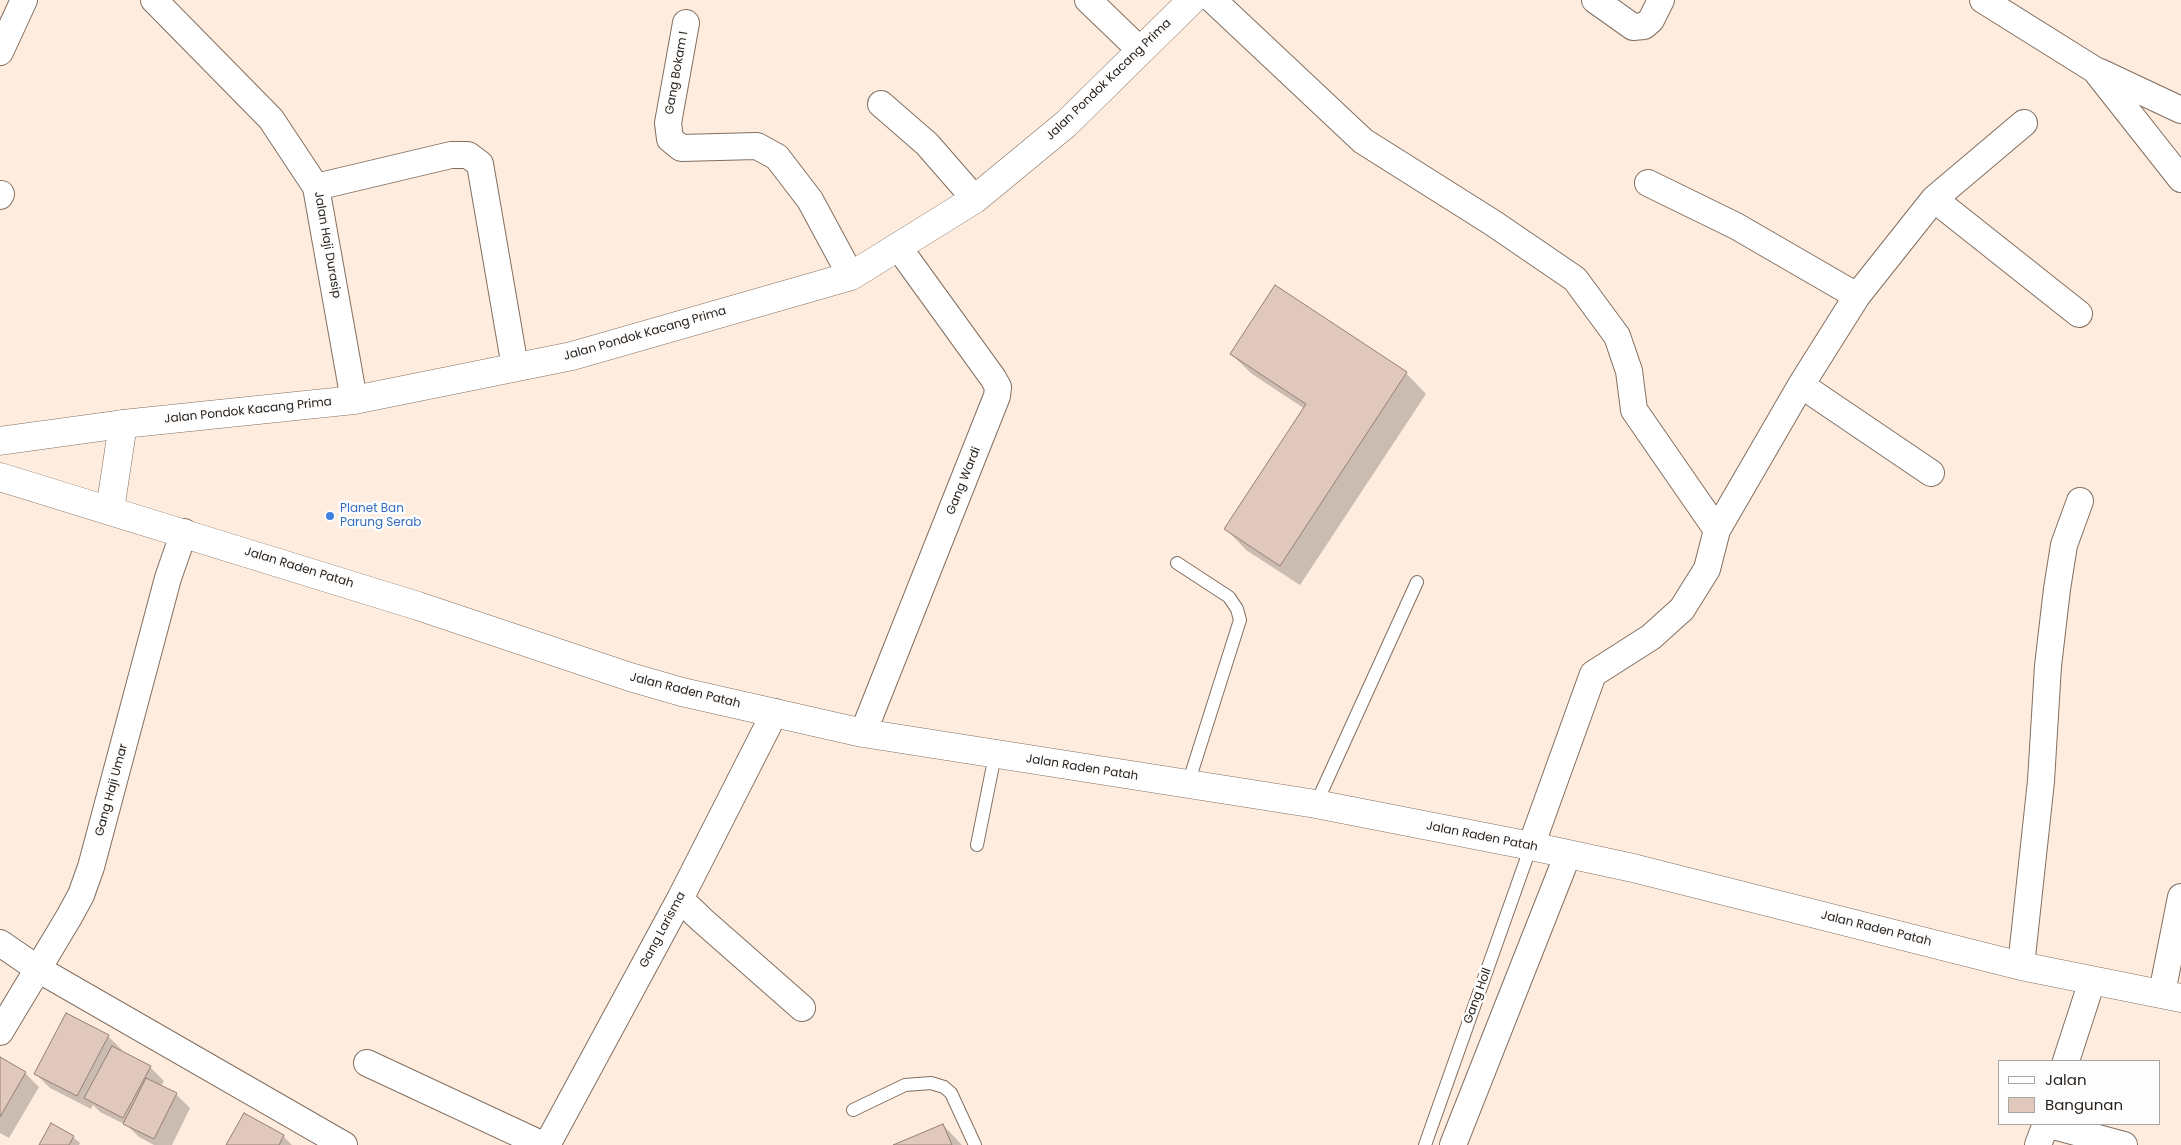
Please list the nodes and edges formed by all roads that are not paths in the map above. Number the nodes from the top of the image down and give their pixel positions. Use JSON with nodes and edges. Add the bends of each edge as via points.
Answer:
{"nodes":[{"id":1,"x":24,"y":0,"type":"edge"},
{"id":2,"x":154,"y":0,"type":"edge"},
{"id":3,"x":1088,"y":0,"type":"edge"},
{"id":4,"x":1192,"y":0,"type":"edge"},
{"id":5,"x":1213,"y":0,"type":"edge"},
{"id":6,"x":1594,"y":0,"type":"edge"},
{"id":7,"x":1661,"y":0,"type":"edge"},
{"id":8,"x":1983,"y":0,"type":"edge"},
{"id":9,"x":686,"y":23,"type":"dead end"},
{"id":10,"x":1140,"y":50,"type":"junction"},
{"id":11,"x":0,"y":52,"type":"edge"},
{"id":12,"x":2095,"y":70,"type":"junction"},
{"id":13,"x":881,"y":104,"type":"dead end"},
{"id":14,"x":2181,"y":110,"type":"edge"},
{"id":15,"x":2024,"y":124,"type":"dead end"},
{"id":16,"x":2181,"y":179,"type":"edge"},
{"id":17,"x":1648,"y":183,"type":"dead end"},
{"id":18,"x":316,"y":187,"type":"junction"},
{"id":19,"x":975,"y":199,"type":"junction"},
{"id":20,"x":1934,"y":199,"type":"junction"},
{"id":21,"x":899,"y":248,"type":"junction"},
{"id":22,"x":851,"y":276,"type":"junction"},
{"id":23,"x":1857,"y":296,"type":"junction"},
{"id":24,"x":2079,"y":314,"type":"dead end"},
{"id":25,"x":515,"y":367,"type":"junction"},
{"id":26,"x":1801,"y":385,"type":"junction"},
{"id":27,"x":354,"y":400,"type":"junction"},
{"id":28,"x":123,"y":424,"type":"junction"},
{"id":29,"x":0,"y":441,"type":"edge"},
{"id":30,"x":1931,"y":473,"type":"dead end"},
{"id":31,"x":0,"y":477,"type":"edge"},
{"id":32,"x":2080,"y":501,"type":"dead end"},
{"id":33,"x":110,"y":510,"type":"junction"},
{"id":34,"x":1717,"y":530,"type":"junction"},
{"id":35,"x":184,"y":532,"type":"junction"},
{"id":36,"x":1177,"y":563,"type":"dead end"},
{"id":37,"x":1417,"y":582,"type":"dead end"},
{"id":38,"x":775,"y":712,"type":"junction"},
{"id":39,"x":863,"y":733,"type":"junction"},
{"id":40,"x":995,"y":755,"type":"junction"},
{"id":41,"x":1188,"y":784,"type":"junction"},
{"id":42,"x":1316,"y":804,"type":"junction"},
{"id":43,"x":977,"y":845,"type":"dead end"},
{"id":44,"x":1531,"y":846,"type":"junction"},
{"id":45,"x":1568,"y":854,"type":"junction"},
{"id":46,"x":2181,"y":897,"type":"edge"},
{"id":47,"x":680,"y":899,"type":"junction"},
{"id":48,"x":0,"y":943,"type":"edge"},
{"id":49,"x":2021,"y":966,"type":"junction"},
{"id":50,"x":38,"y":969,"type":"junction"},
{"id":51,"x":2092,"y":981,"type":"junction"},
{"id":52,"x":2172,"y":996,"type":"edge"},
{"id":53,"x":802,"y":1008,"type":"dead end"},
{"id":54,"x":0,"y":1032,"type":"edge"},
{"id":55,"x":2066,"y":1060,"type":"edge"},
{"id":56,"x":367,"y":1063,"type":"dead end"},
{"id":57,"x":853,"y":1110,"type":"dead end"},
{"id":58,"x":2046,"y":1125,"type":"edge"},
{"id":59,"x":2050,"y":1125,"type":"edge"},
{"id":60,"x":344,"y":1145,"type":"edge"},
{"id":61,"x":543,"y":1145,"type":"edge"},
{"id":62,"x":547,"y":1145,"type":"edge"},
{"id":63,"x":975,"y":1145,"type":"edge"},
{"id":64,"x":1425,"y":1145,"type":"edge"},
{"id":65,"x":1453,"y":1145,"type":"edge"},
{"id":66,"x":2038,"y":1145,"type":"edge"},
{"id":67,"x":2124,"y":1145,"type":"edge"}],
"edges":[{"from":1,"to":11,"type":"street"},
{"from":2,"to":18,"type":"street","name":"Jalan Haji Durasip","via":[[271,119]]},
{"from":3,"to":10,"type":"street"},
{"from":4,"to":10,"type":"main road","name":"Jalan Pondok Kacang Prima"},
{"from":5,"to":34,"type":"street","via":[[1364,141],[1575,279],[1617,336],[1629,371],[1634,410]]},
{"from":6,"to":7,"type":"street","via":[[1633,28],[1644,26],[1651,20]]},
{"from":8,"to":12,"type":"street"},
{"from":9,"to":22,"type":"street","name":"Gang Bokam I","via":[[668,123],[670,139],[680,148],[757,146],[777,157],[810,200]]},
{"from":10,"to":19,"type":"main road","name":"Jalan Pondok Kacang Prima","via":[[1066,124]]},
{"from":12,"to":14,"type":"street"},
{"from":12,"to":16,"type":"street"},
{"from":13,"to":19,"type":"street","via":[[927,144]]},
{"from":15,"to":20,"type":"street"},
{"from":17,"to":23,"type":"street","via":[[1736,226]]},
{"from":18,"to":25,"type":"street","via":[[451,155],[468,155],[480,164]]},
{"from":18,"to":27,"type":"street","name":"Jalan Haji Durasip"},
{"from":19,"to":21,"type":"main road","name":"Jalan Pondok Kacang Prima"},
{"from":20,"to":23,"type":"street"},
{"from":20,"to":24,"type":"street"},
{"from":21,"to":22,"type":"main road","name":"Jalan Pondok Kacang Prima"},
{"from":21,"to":39,"type":"street","name":"Gang Wardi","via":[[993,378],[998,396]]},
{"from":22,"to":25,"type":"main road","name":"Jalan Pondok Kacang Prima","via":[[572,356]]},
{"from":23,"to":26,"type":"street"},
{"from":25,"to":27,"type":"main road","name":"Jalan Pondok Kacang Prima"},
{"from":26,"to":30,"type":"street"},
{"from":26,"to":34,"type":"street"},
{"from":27,"to":28,"type":"main road","name":"Jalan Pondok Kacang Prima"},
{"from":28,"to":29,"type":"main road","name":"Jalan Pondok Kacang Prima"},
{"from":28,"to":33,"type":"main road"},
{"from":31,"to":33,"type":"main road","name":"Jalan Raden Patah"},
{"from":32,"to":49,"type":"street","via":[[2064,545],[2057,589]]},
{"from":33,"to":35,"type":"main road","name":"Jalan Raden Patah"},
{"from":34,"to":44,"type":"street","via":[[1707,569],[1682,609],[1638,647],[1594,674]]},
{"from":35,"to":38,"type":"main road","name":"Jalan Raden Patah","via":[[630,678]]},
{"from":35,"to":50,"type":"street","name":"Gang Haji Umar","via":[[168,578],[91,866],[81,895]]},
{"from":36,"to":41,"type":"lane","via":[[1229,597],[1240,620]]},
{"from":37,"to":42,"type":"lane"},
{"from":38,"to":39,"type":"main road","name":"Jalan Raden Patah"},
{"from":38,"to":47,"type":"street","name":"Gang Larisma"},
{"from":39,"to":40,"type":"main road","name":"Jalan Raden Patah"},
{"from":40,"to":41,"type":"main road","name":"Jalan Raden Patah"},
{"from":40,"to":43,"type":"lane"},
{"from":41,"to":42,"type":"main road","name":"Jalan Raden Patah"},
{"from":42,"to":44,"type":"main road","name":"Jalan Raden Patah"},
{"from":44,"to":45,"type":"main road","name":"Jalan Raden Patah"},
{"from":44,"to":64,"type":"lane","name":"Gang Holl"},
{"from":45,"to":49,"type":"main road","name":"Jalan Raden Patah"},
{"from":45,"to":65,"type":"street"},
{"from":46,"to":52,"type":"street"},
{"from":47,"to":53,"type":"street"},
{"from":47,"to":62,"type":"street","name":"Gang Larisma"},
{"from":48,"to":50,"type":"street"},
{"from":49,"to":51,"type":"main road","name":"Jalan Raden Patah"},
{"from":50,"to":54,"type":"street","name":"Gang Haji Umar"},
{"from":50,"to":60,"type":"street"},
{"from":51,"to":52,"type":"main road","name":"Jalan Raden Patah"},
{"from":51,"to":55,"type":"street"},
{"from":56,"to":61,"type":"street"},
{"from":57,"to":63,"type":"lane","via":[[905,1085],[932,1083],[951,1093]]},
{"from":58,"to":66,"type":"street"},
{"from":59,"to":67,"type":"street"}]}
